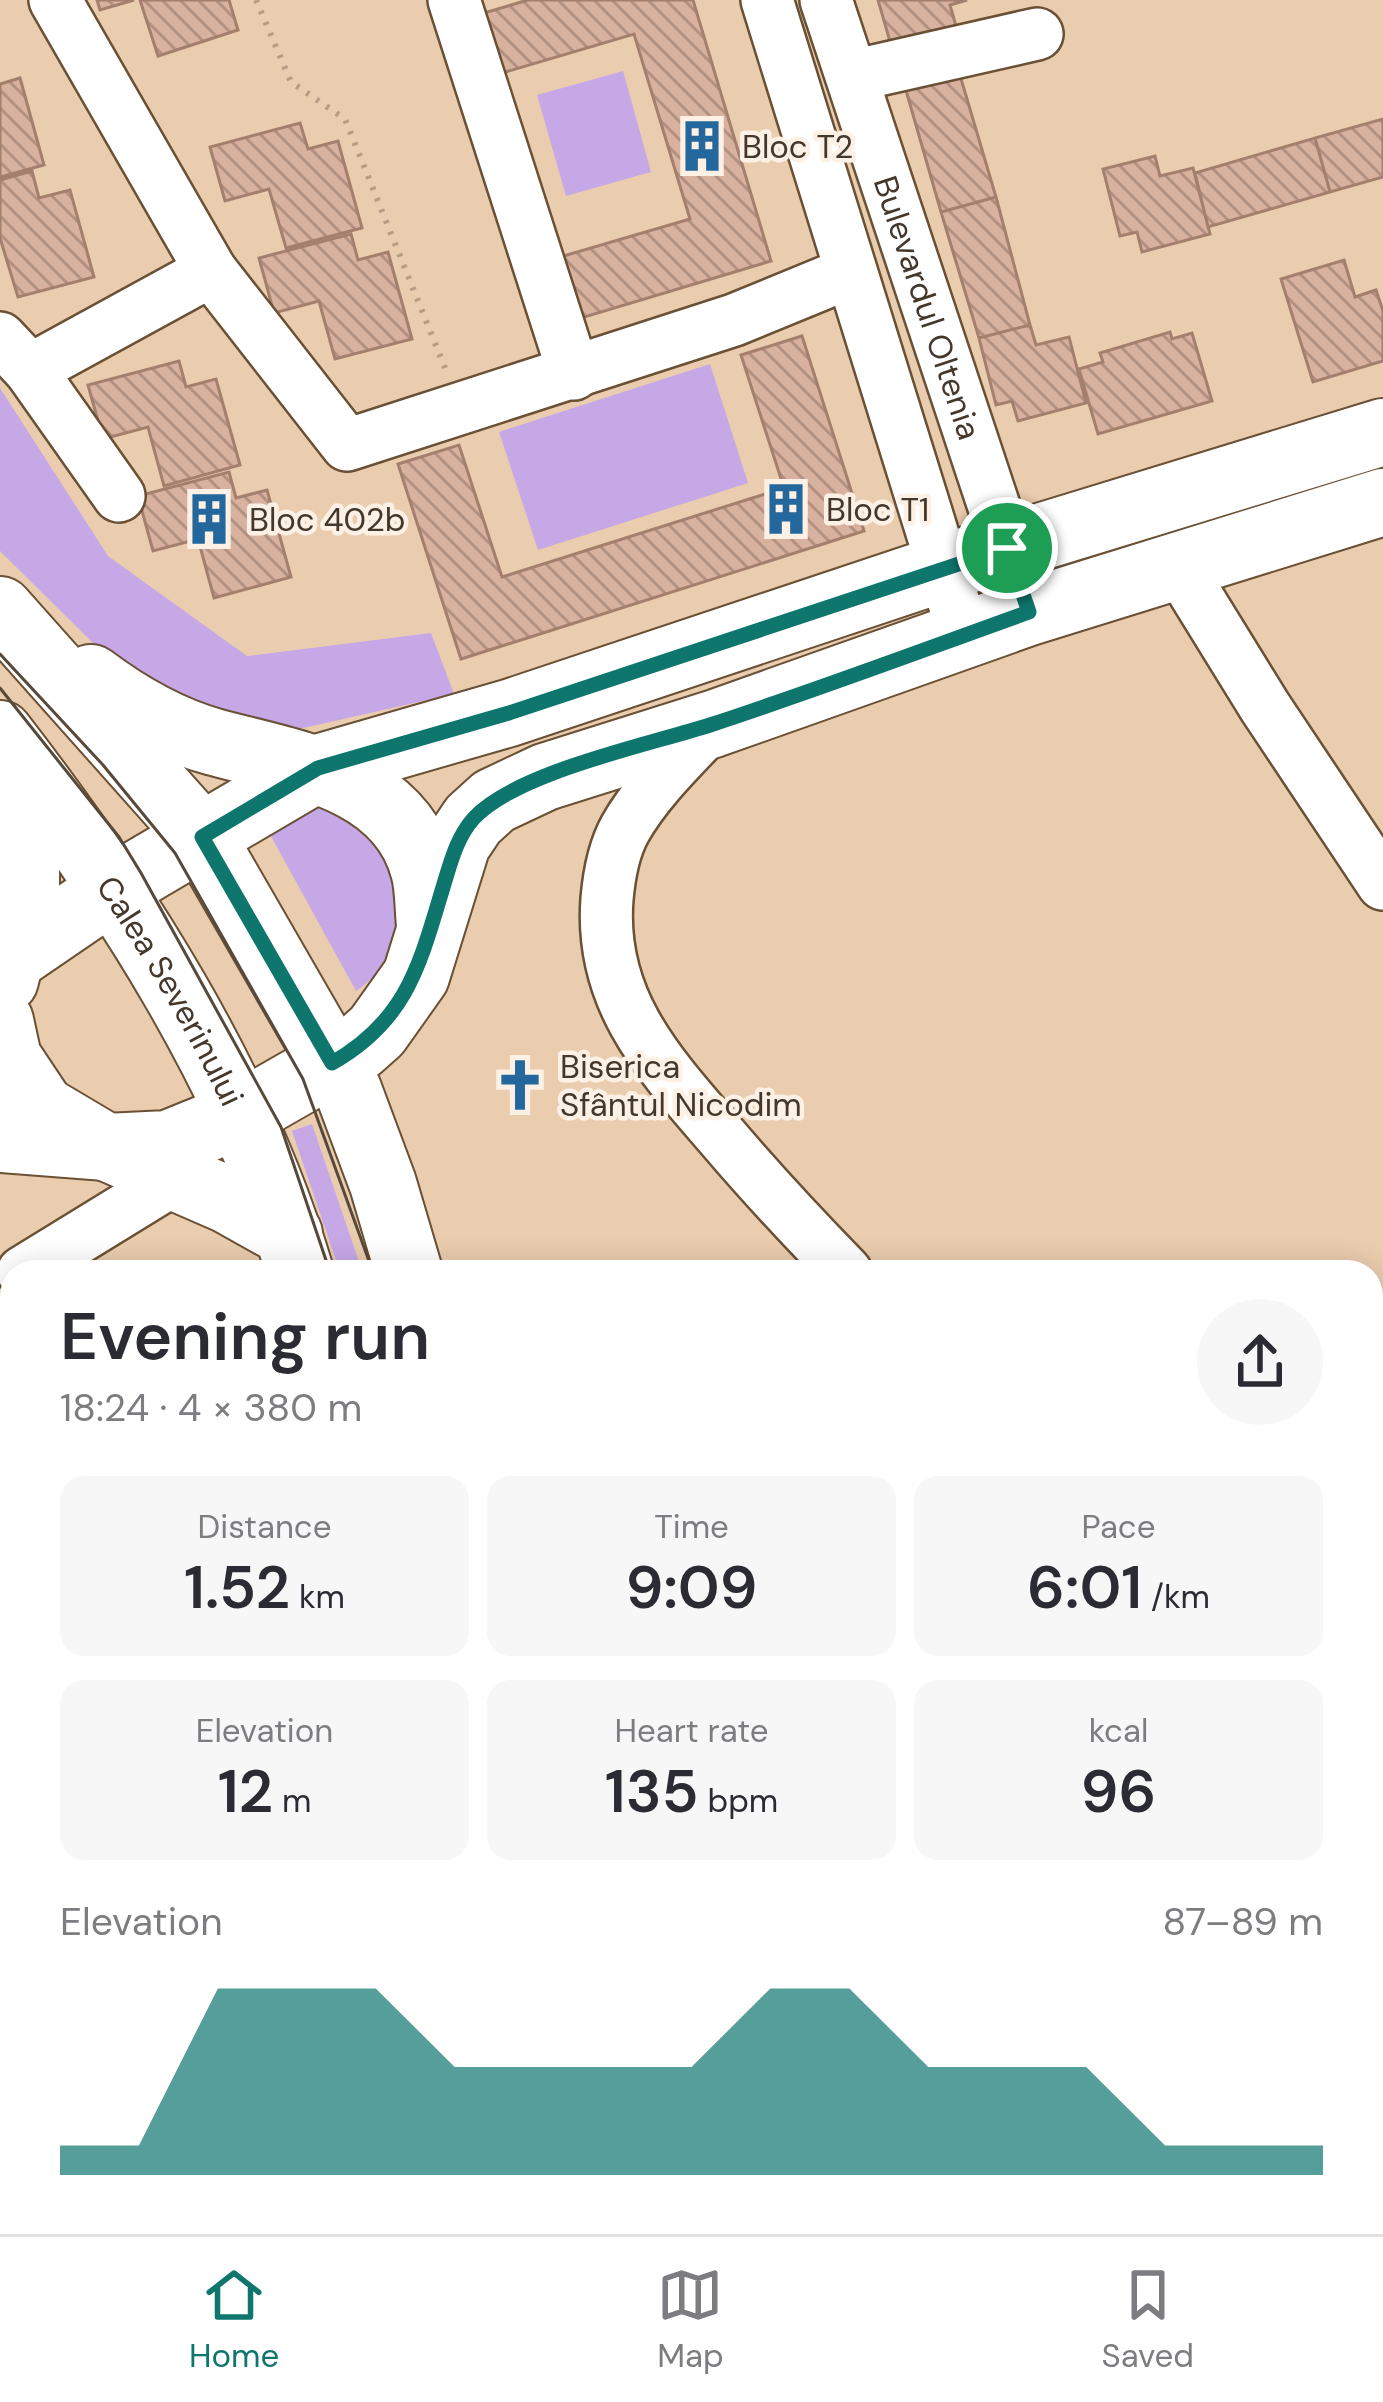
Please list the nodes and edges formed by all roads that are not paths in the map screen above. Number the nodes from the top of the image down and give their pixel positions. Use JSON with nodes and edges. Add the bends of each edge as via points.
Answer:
{"nodes":[{"id":1,"x":55,"y":0,"type":"edge"},
{"id":2,"x":454,"y":0,"type":"edge"},
{"id":3,"x":767,"y":0,"type":"edge"},
{"id":4,"x":826,"y":0,"type":"edge"},
{"id":5,"x":1037,"y":34,"type":"dead end"},
{"id":6,"x":852,"y":76,"type":"junction"},
{"id":7,"x":211,"y":272,"type":"junction"},
{"id":8,"x":851,"y":272,"type":"junction"},
{"id":9,"x":15,"y":354,"type":"edge"},
{"id":10,"x":574,"y":374,"type":"junction"},
{"id":11,"x":1383,"y":432,"type":"edge"},
{"id":12,"x":119,"y":496,"type":"dead end"},
{"id":13,"x":1383,"y":502,"type":"edge"},
{"id":14,"x":1007,"y":548,"type":"junction"},
{"id":15,"x":1178,"y":566,"type":"junction"},
{"id":16,"x":944,"y":569,"type":"junction"},
{"id":17,"x":1029,"y":612,"type":"junction"},
{"id":18,"x":6,"y":617,"type":"edge"},
{"id":19,"x":964,"y":635,"type":"junction"},
{"id":20,"x":713,"y":724,"type":"junction"},
{"id":21,"x":0,"y":734,"type":"edge"},
{"id":22,"x":318,"y":768,"type":"junction"},
{"id":23,"x":0,"y":812,"type":"edge"},
{"id":24,"x":202,"y":837,"type":"junction"},
{"id":25,"x":1383,"y":884,"type":"edge"},
{"id":26,"x":114,"y":888,"type":"junction"},
{"id":27,"x":423,"y":953,"type":"junction"},
{"id":28,"x":2,"y":989,"type":"edge"},
{"id":29,"x":332,"y":1063,"type":"junction"},
{"id":30,"x":242,"y":1114,"type":"junction"},
{"id":31,"x":0,"y":1138,"type":"edge"},
{"id":32,"x":106,"y":1147,"type":"junction"},
{"id":33,"x":176,"y":1178,"type":"junction"},
{"id":34,"x":383,"y":1184,"type":"junction"},
{"id":35,"x":295,"y":1253,"type":"edge"},
{"id":36,"x":43,"y":1260,"type":"edge"},
{"id":37,"x":405,"y":1260,"type":"edge"},
{"id":38,"x":834,"y":1260,"type":"edge"}],
"edges":[{"from":1,"to":7,"type":"street"},
{"from":2,"to":10,"type":"street"},
{"from":3,"to":8,"type":"street","name":"Bulevardul Oltenia"},
{"from":4,"to":6,"type":"street","name":"Bulevardul Oltenia"},
{"from":5,"to":6,"type":"street"},
{"from":6,"to":14,"type":"street","name":"Bulevardul Oltenia"},
{"from":7,"to":9,"type":"street"},
{"from":7,"to":10,"type":"street","via":[[347,446]]},
{"from":8,"to":10,"type":"street"},
{"from":8,"to":16,"type":"street","name":"Bulevardul Oltenia"},
{"from":9,"to":12,"type":"street"},
{"from":11,"to":14,"type":"main road"},
{"from":13,"to":15,"type":"main road"},
{"from":14,"to":16,"type":"main road"},
{"from":14,"to":17,"type":"street","name":"Bulevardul Oltenia"},
{"from":15,"to":17,"type":"main road"},
{"from":15,"to":25,"type":"street"},
{"from":16,"to":19,"type":"street","name":"Bulevardul Oltenia"},
{"from":16,"to":22,"type":"main road"},
{"from":17,"to":19,"type":"main road"},
{"from":18,"to":22,"type":"main road","via":[[157,719]]},
{"from":18,"to":24,"type":"main road"},
{"from":19,"to":20,"type":"main road"},
{"from":20,"to":27,"type":"main road","via":[[544,777],[494,801],[457,844]]},
{"from":20,"to":38,"type":"street","via":[[624,830],[608,878],[611,970],[633,1024],[668,1073]]},
{"from":21,"to":26,"type":"main road","name":"Calea Severinului"},
{"from":22,"to":24,"type":"main road"},
{"from":22,"to":27,"type":"main road","via":[[378,802],[402,826],[424,870]]},
{"from":23,"to":28,"type":"main road","via":[[26,859],[26,894]]},
{"from":24,"to":26,"type":"main road"},
{"from":24,"to":29,"type":"main road"},
{"from":26,"to":28,"type":"main road"},
{"from":26,"to":30,"type":"main road","name":"Calea Severinului"},
{"from":27,"to":29,"type":"main road","via":[[377,1031]]},
{"from":27,"to":34,"type":"main road","via":[[382,1125]]},
{"from":28,"to":32,"type":"main road","via":[[8,1058],[42,1109]]},
{"from":29,"to":30,"type":"main road"},
{"from":29,"to":34,"type":"main road"},
{"from":30,"to":32,"type":"main road","via":[[168,1144]]},
{"from":30,"to":35,"type":"main road","name":"Calea Severinului"},
{"from":31,"to":32,"type":"main road"},
{"from":32,"to":33,"type":"main road"},
{"from":33,"to":35,"type":"main road"},
{"from":33,"to":36,"type":"street"},
{"from":34,"to":37,"type":"main road"}]}
